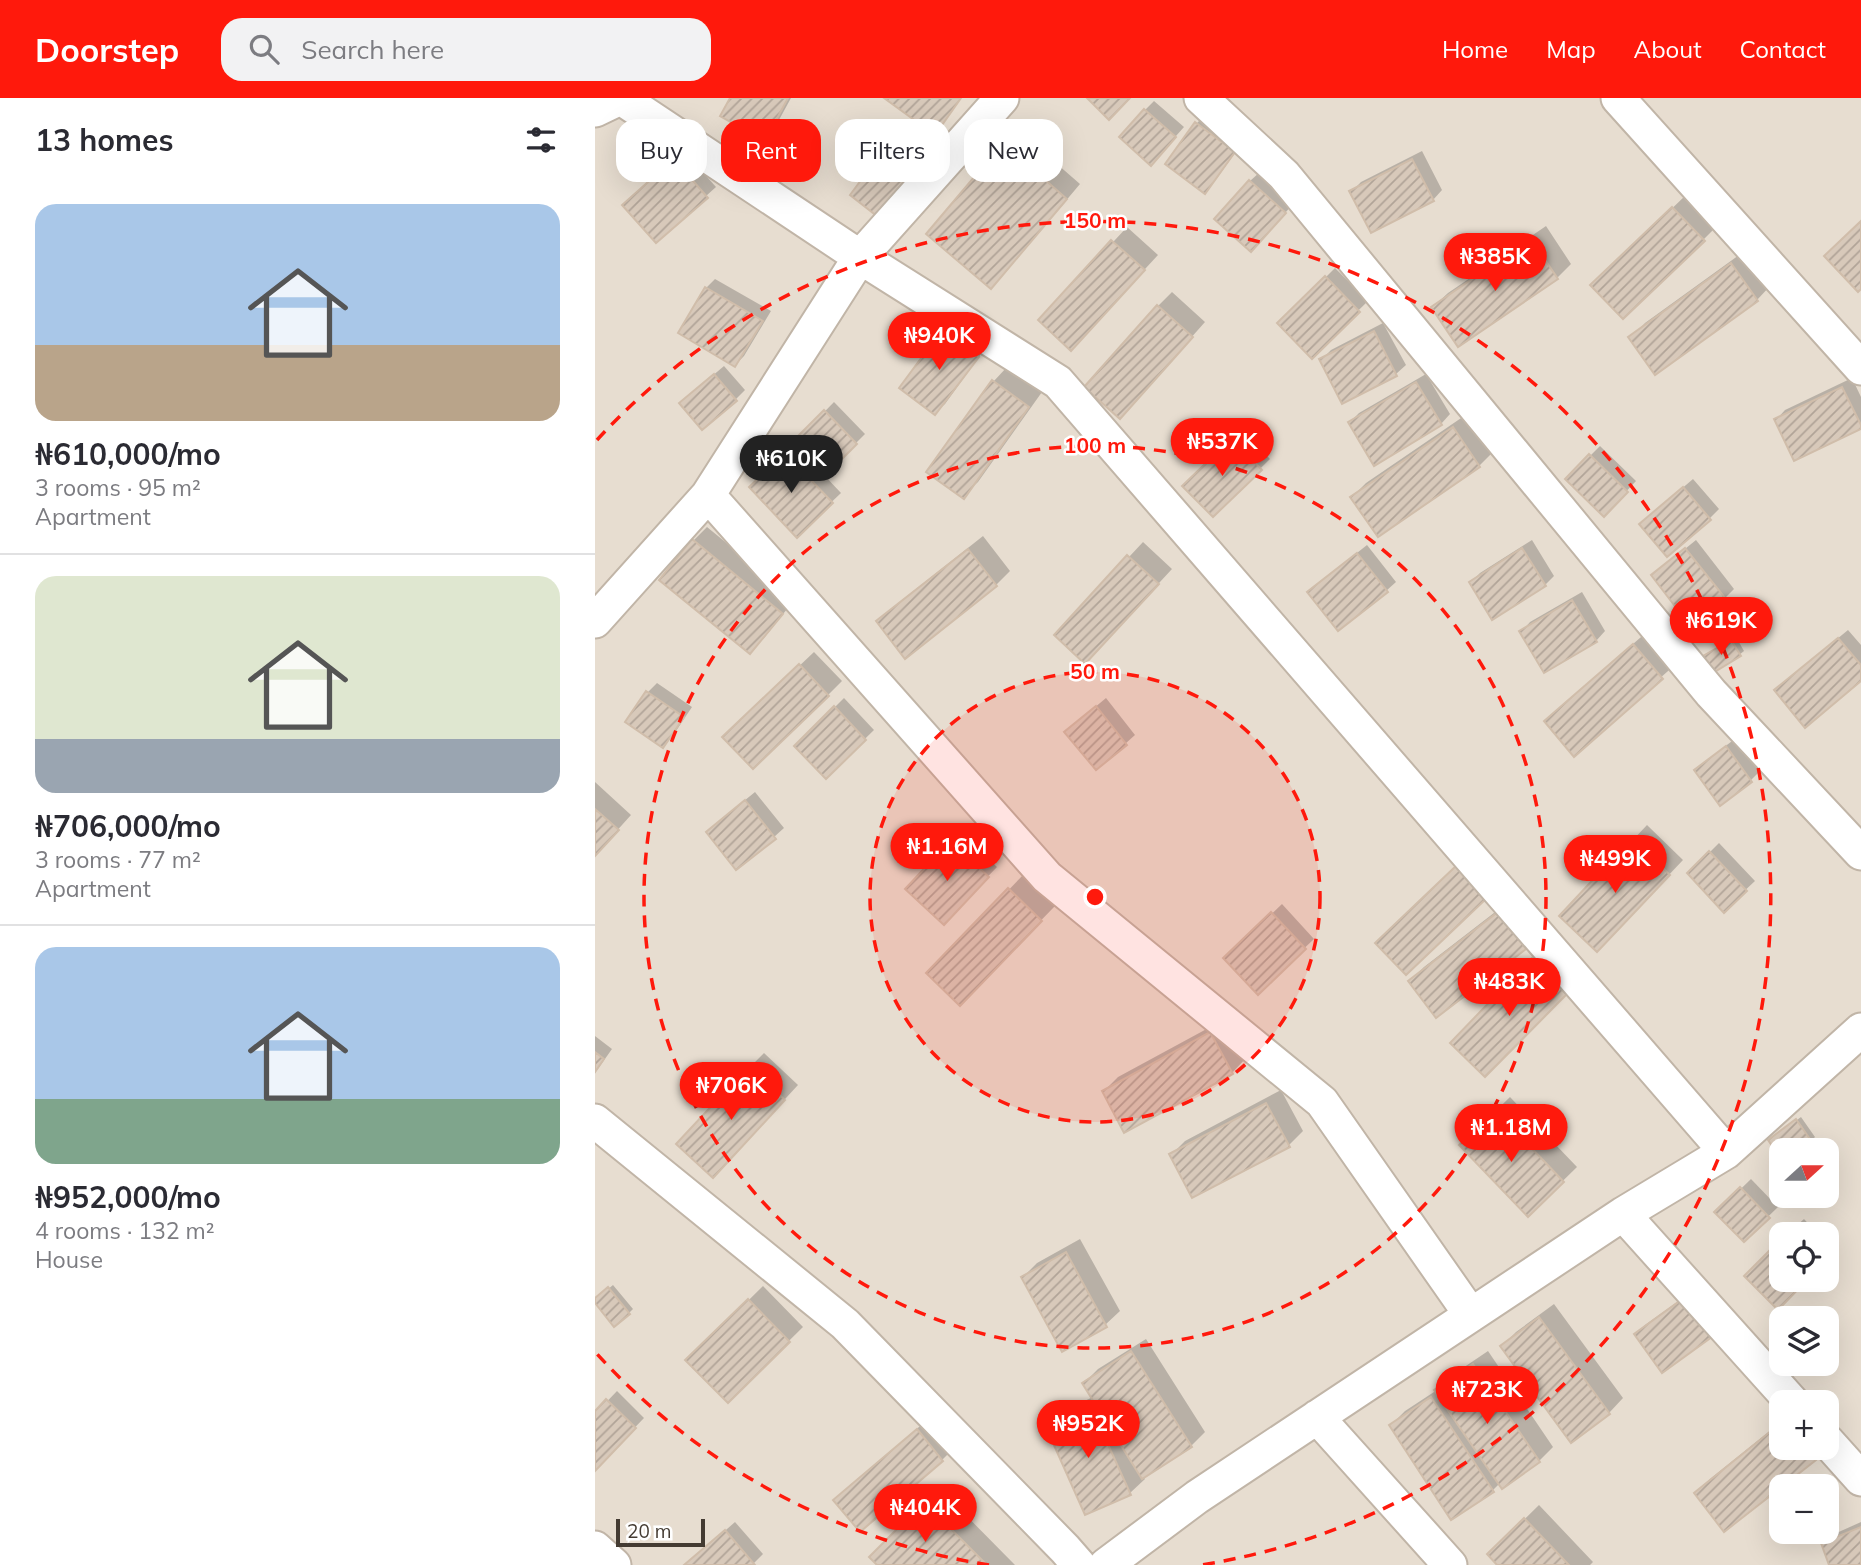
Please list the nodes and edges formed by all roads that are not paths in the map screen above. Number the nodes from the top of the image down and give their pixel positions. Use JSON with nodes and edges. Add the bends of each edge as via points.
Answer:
{"nodes":[{"id":1,"x":621,"y":98,"type":"edge"},
{"id":2,"x":1002,"y":98,"type":"edge"},
{"id":3,"x":1201,"y":98,"type":"edge"},
{"id":4,"x":1618,"y":98,"type":"edge"},
{"id":5,"x":595,"y":110,"type":"edge"},
{"id":6,"x":860,"y":257,"type":"junction"},
{"id":7,"x":1861,"y":368,"type":"edge"},
{"id":8,"x":708,"y":495,"type":"junction"},
{"id":9,"x":595,"y":621,"type":"edge"},
{"id":10,"x":1861,"y":853,"type":"edge"},
{"id":11,"x":1861,"y":1030,"type":"edge"},
{"id":12,"x":595,"y":1121,"type":"edge"},
{"id":13,"x":1726,"y":1152,"type":"junction"},
{"id":14,"x":1623,"y":1214,"type":"junction"},
{"id":15,"x":1471,"y":1315,"type":"junction"},
{"id":16,"x":1781,"y":1390,"type":"edge"},
{"id":17,"x":1317,"y":1417,"type":"junction"},
{"id":18,"x":1839,"y":1454,"type":"edge"},
{"id":19,"x":1861,"y":1479,"type":"edge"},
{"id":20,"x":595,"y":1548,"type":"edge"},
{"id":21,"x":614,"y":1565,"type":"edge"},
{"id":22,"x":1079,"y":1565,"type":"edge"},
{"id":23,"x":1106,"y":1565,"type":"edge"},
{"id":24,"x":1450,"y":1565,"type":"edge"}],
"edges":[{"from":1,"to":5,"type":"street"},
{"from":1,"to":6,"type":"street"},
{"from":2,"to":6,"type":"street"},
{"from":3,"to":10,"type":"street","via":[[1284,176],[1711,693]]},
{"from":4,"to":7,"type":"street"},
{"from":6,"to":8,"type":"street"},
{"from":6,"to":13,"type":"street","via":[[1058,382]]},
{"from":8,"to":9,"type":"street"},
{"from":8,"to":15,"type":"street","via":[[1047,877],[1322,1102]]},
{"from":11,"to":13,"type":"street"},
{"from":12,"to":22,"type":"street","via":[[845,1324]]},
{"from":13,"to":14,"type":"street"},
{"from":14,"to":15,"type":"street"},
{"from":14,"to":16,"type":"street"},
{"from":15,"to":17,"type":"street"},
{"from":17,"to":23,"type":"street"},
{"from":17,"to":24,"type":"street"},
{"from":18,"to":19,"type":"street"},
{"from":20,"to":21,"type":"street"}]}
